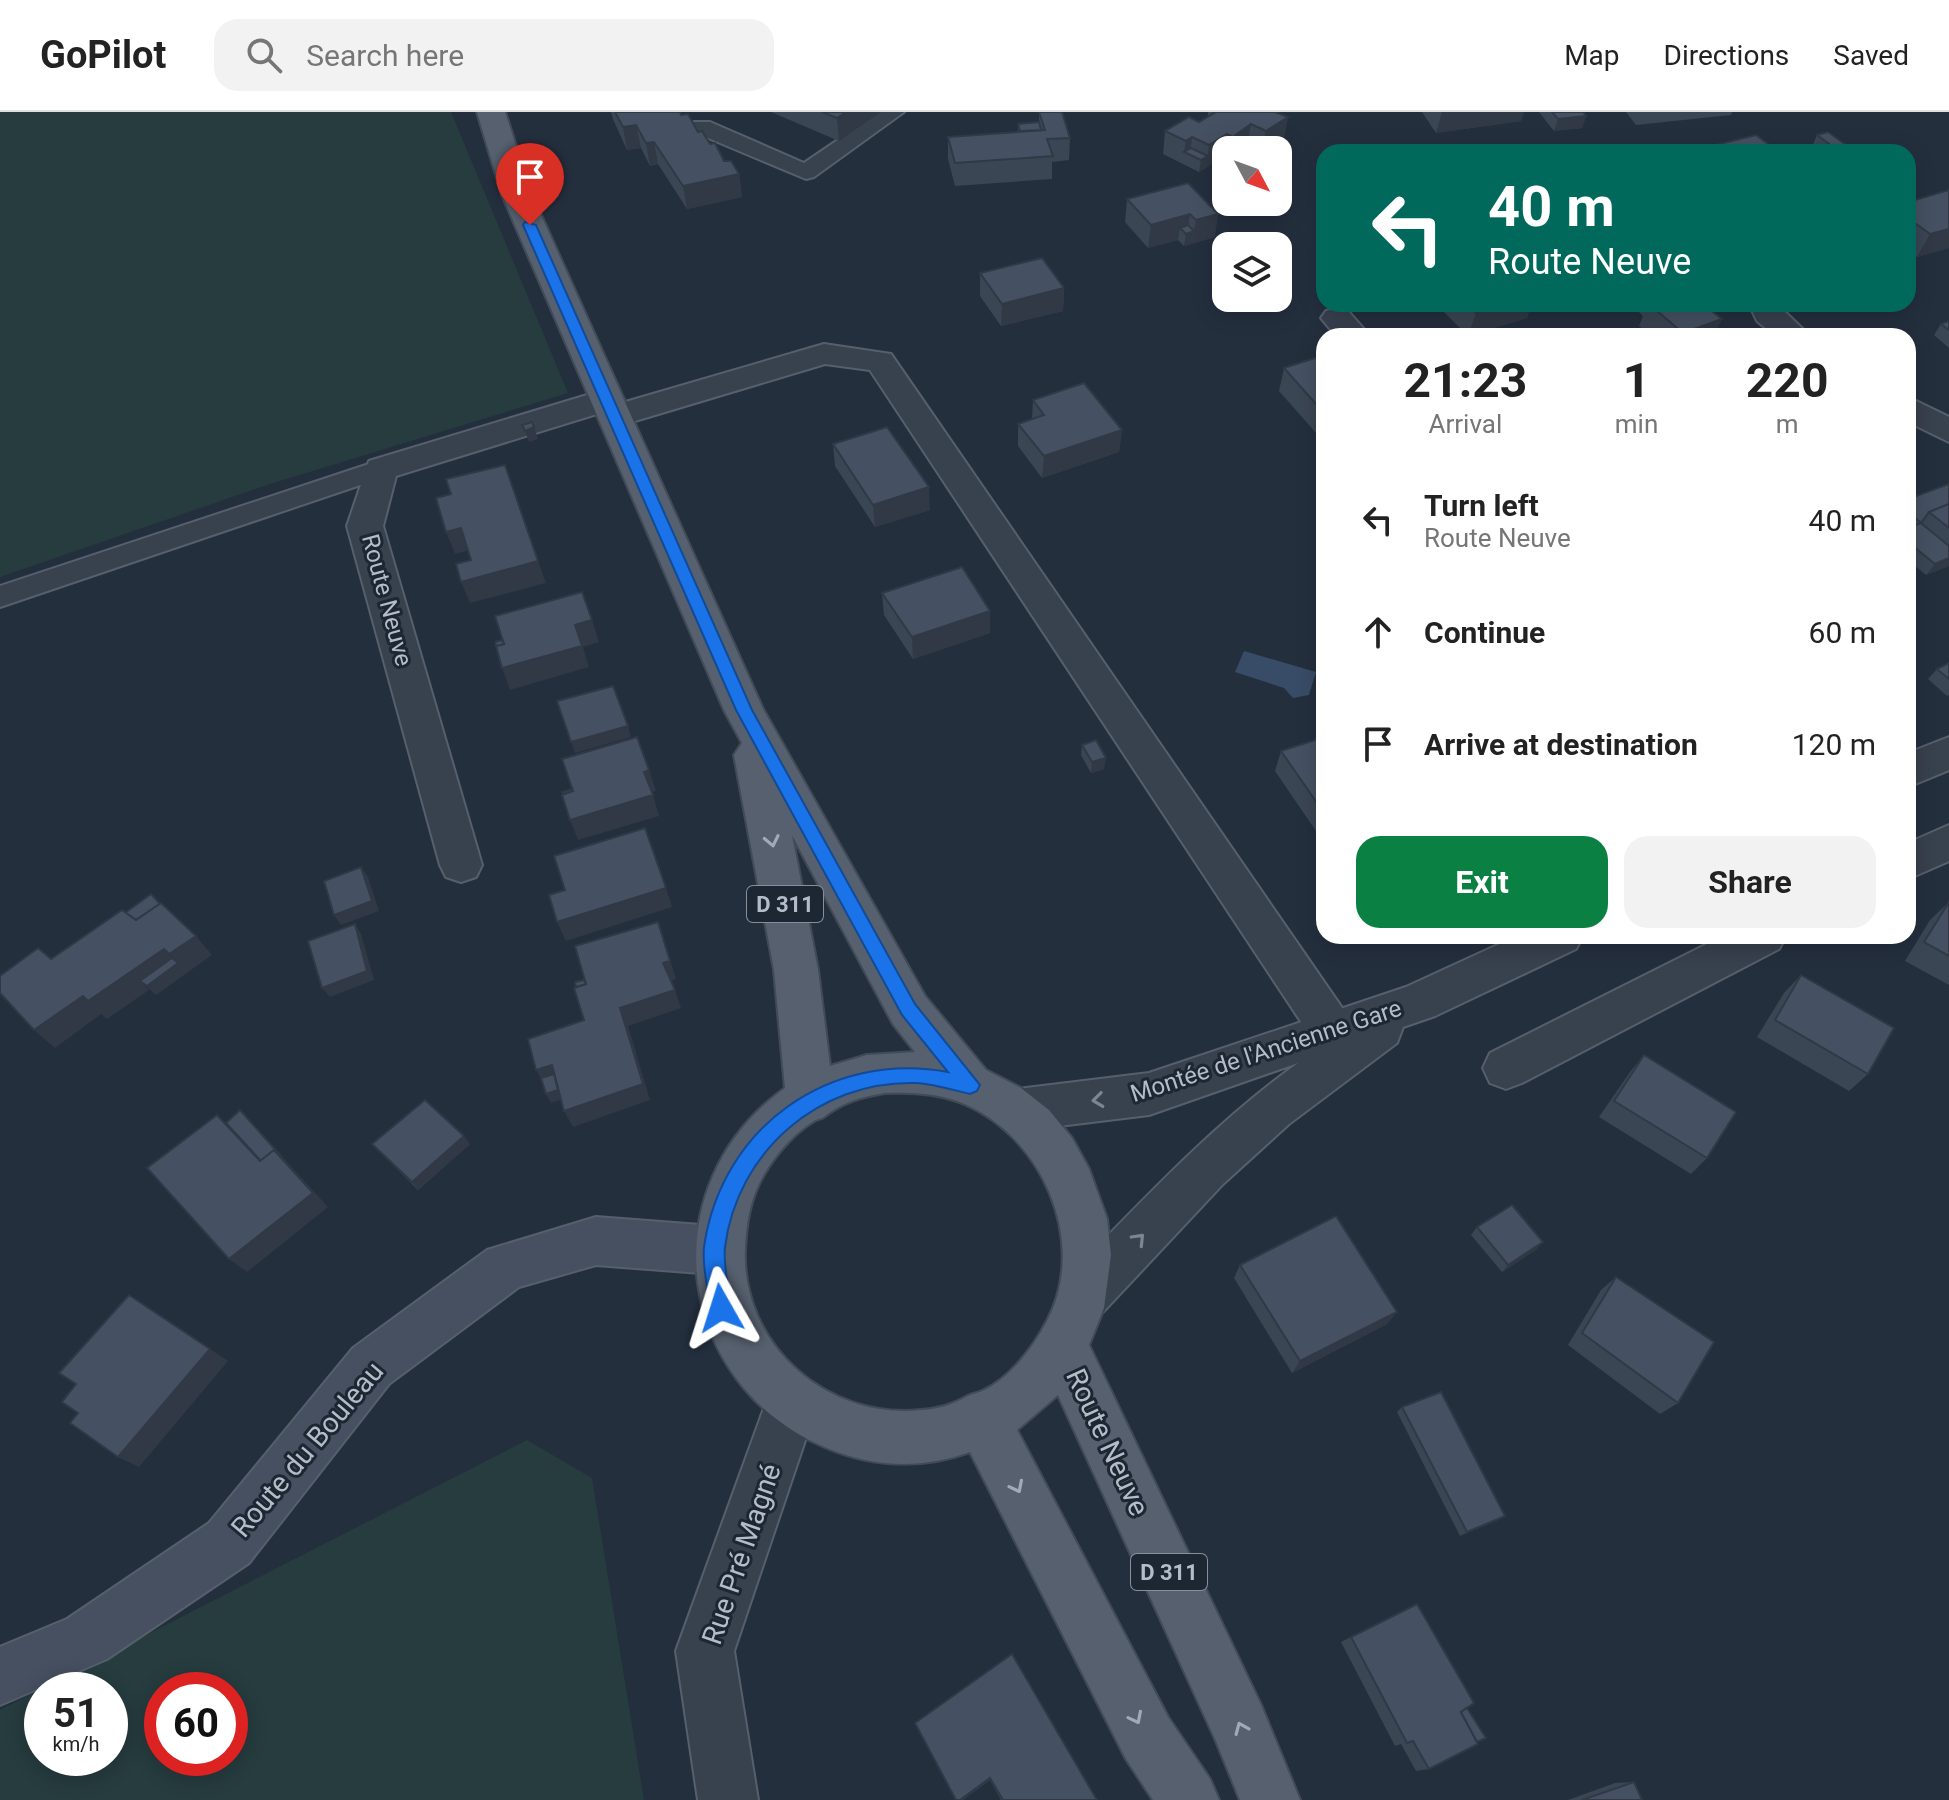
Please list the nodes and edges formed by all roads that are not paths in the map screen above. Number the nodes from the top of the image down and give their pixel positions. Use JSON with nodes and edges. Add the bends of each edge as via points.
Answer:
{"nodes":[{"id":1,"x":491,"y":112,"type":"edge"},
{"id":2,"x":893,"y":112,"type":"edge"},
{"id":3,"x":702,"y":127,"type":"dead end"},
{"id":4,"x":1767,"y":312,"type":"edge"},
{"id":5,"x":1785,"y":328,"type":"edge"},
{"id":6,"x":611,"y":408,"type":"junction"},
{"id":7,"x":1916,"y":412,"type":"edge"},
{"id":8,"x":1949,"y":431,"type":"edge"},
{"id":9,"x":381,"y":469,"type":"junction"},
{"id":10,"x":0,"y":597,"type":"edge"},
{"id":11,"x":744,"y":710,"type":"junction"},
{"id":12,"x":1949,"y":752,"type":"edge"},
{"id":13,"x":1916,"y":767,"type":"edge"},
{"id":14,"x":1949,"y":842,"type":"edge"},
{"id":15,"x":1916,"y":858,"type":"edge"},
{"id":16,"x":461,"y":865,"type":"dead end"},
{"id":17,"x":1544,"y":944,"type":"edge"},
{"id":18,"x":1748,"y":944,"type":"edge"},
{"id":19,"x":1419,"y":1002,"type":"junction"},
{"id":20,"x":1333,"y":1032,"type":"junction"},
{"id":21,"x":1506,"y":1068,"type":"dead end"},
{"id":22,"x":970,"y":1085,"type":"junction"},
{"id":23,"x":809,"y":1101,"type":"junction"},
{"id":24,"x":1018,"y":1110,"type":"junction"},
{"id":25,"x":714,"y":1250,"type":"junction"},
{"id":26,"x":1085,"y":1295,"type":"junction"},
{"id":27,"x":1063,"y":1347,"type":"junction"},
{"id":28,"x":791,"y":1405,"type":"junction"},
{"id":29,"x":981,"y":1417,"type":"junction"},
{"id":30,"x":0,"y":1676,"type":"edge"},
{"id":31,"x":728,"y":1800,"type":"edge"},
{"id":32,"x":1189,"y":1800,"type":"edge"},
{"id":33,"x":1270,"y":1800,"type":"edge"}],
"edges":[{"from":1,"to":6,"type":"main road","number":"D 311","via":[[517,195]]},
{"from":2,"to":3,"type":"lane","via":[[806,172]]},
{"from":4,"to":5,"type":"street"},
{"from":6,"to":9,"type":"street"},
{"from":6,"to":11,"type":"main road","number":"D 311"},
{"from":6,"to":20,"type":"street","via":[[824,354],[880,361]]},
{"from":7,"to":8,"type":"street"},
{"from":9,"to":10,"type":"lane"},
{"from":9,"to":16,"type":"street","name":"Route Neuve","via":[[365,526]]},
{"from":11,"to":22,"type":"main road","number":"D 311","via":[[909,1010]]},
{"from":11,"to":23,"type":"main road","number":"D 311","one_way":true,"via":[[793,941]]},
{"from":12,"to":13,"type":"street"},
{"from":14,"to":15,"type":"street"},
{"from":17,"to":19,"type":"street","name":"Montée de l'Ancienne Gare"},
{"from":18,"to":21,"type":"street"},
{"from":19,"to":20,"type":"street","name":"Montée de l'Ancienne Gare"},
{"from":26,"to":19,"type":"street","name":"Montée de l'Ancienne Gare","one_way":true,"via":[[1206,1168],[1272,1109]]},
{"from":20,"to":24,"type":"street","name":"Montée de l'Ancienne Gare","one_way":true,"via":[[1149,1094]]},
{"from":22,"to":23,"type":"main road","via":[[916,1075],[861,1081]]},
{"from":22,"to":24,"type":"main road"},
{"from":23,"to":25,"type":"main road","via":[[762,1139],[728,1190]]},
{"from":24,"to":26,"type":"main road","via":[[1056,1147],[1081,1192],[1091,1243]]},
{"from":25,"to":28,"type":"main road","via":[[721,1308],[747,1362]]},
{"from":25,"to":30,"type":"main road","name":"Route du Bouleau","via":[[596,1241],[505,1267],[371,1366],[229,1543],[87,1639]]},
{"from":26,"to":27,"type":"main road"},
{"from":27,"to":29,"type":"main road","via":[[1027,1387]]},
{"from":33,"to":27,"type":"main road","name":"Route Neuve","number":"D 311","one_way":true},
{"from":28,"to":29,"type":"main road","via":[[851,1431],[917,1436]]},
{"from":28,"to":31,"type":"street","name":"Rue Pré Magné","via":[[705,1651]]},
{"from":29,"to":32,"type":"main road","one_way":true,"via":[[1147,1738]]}]}
